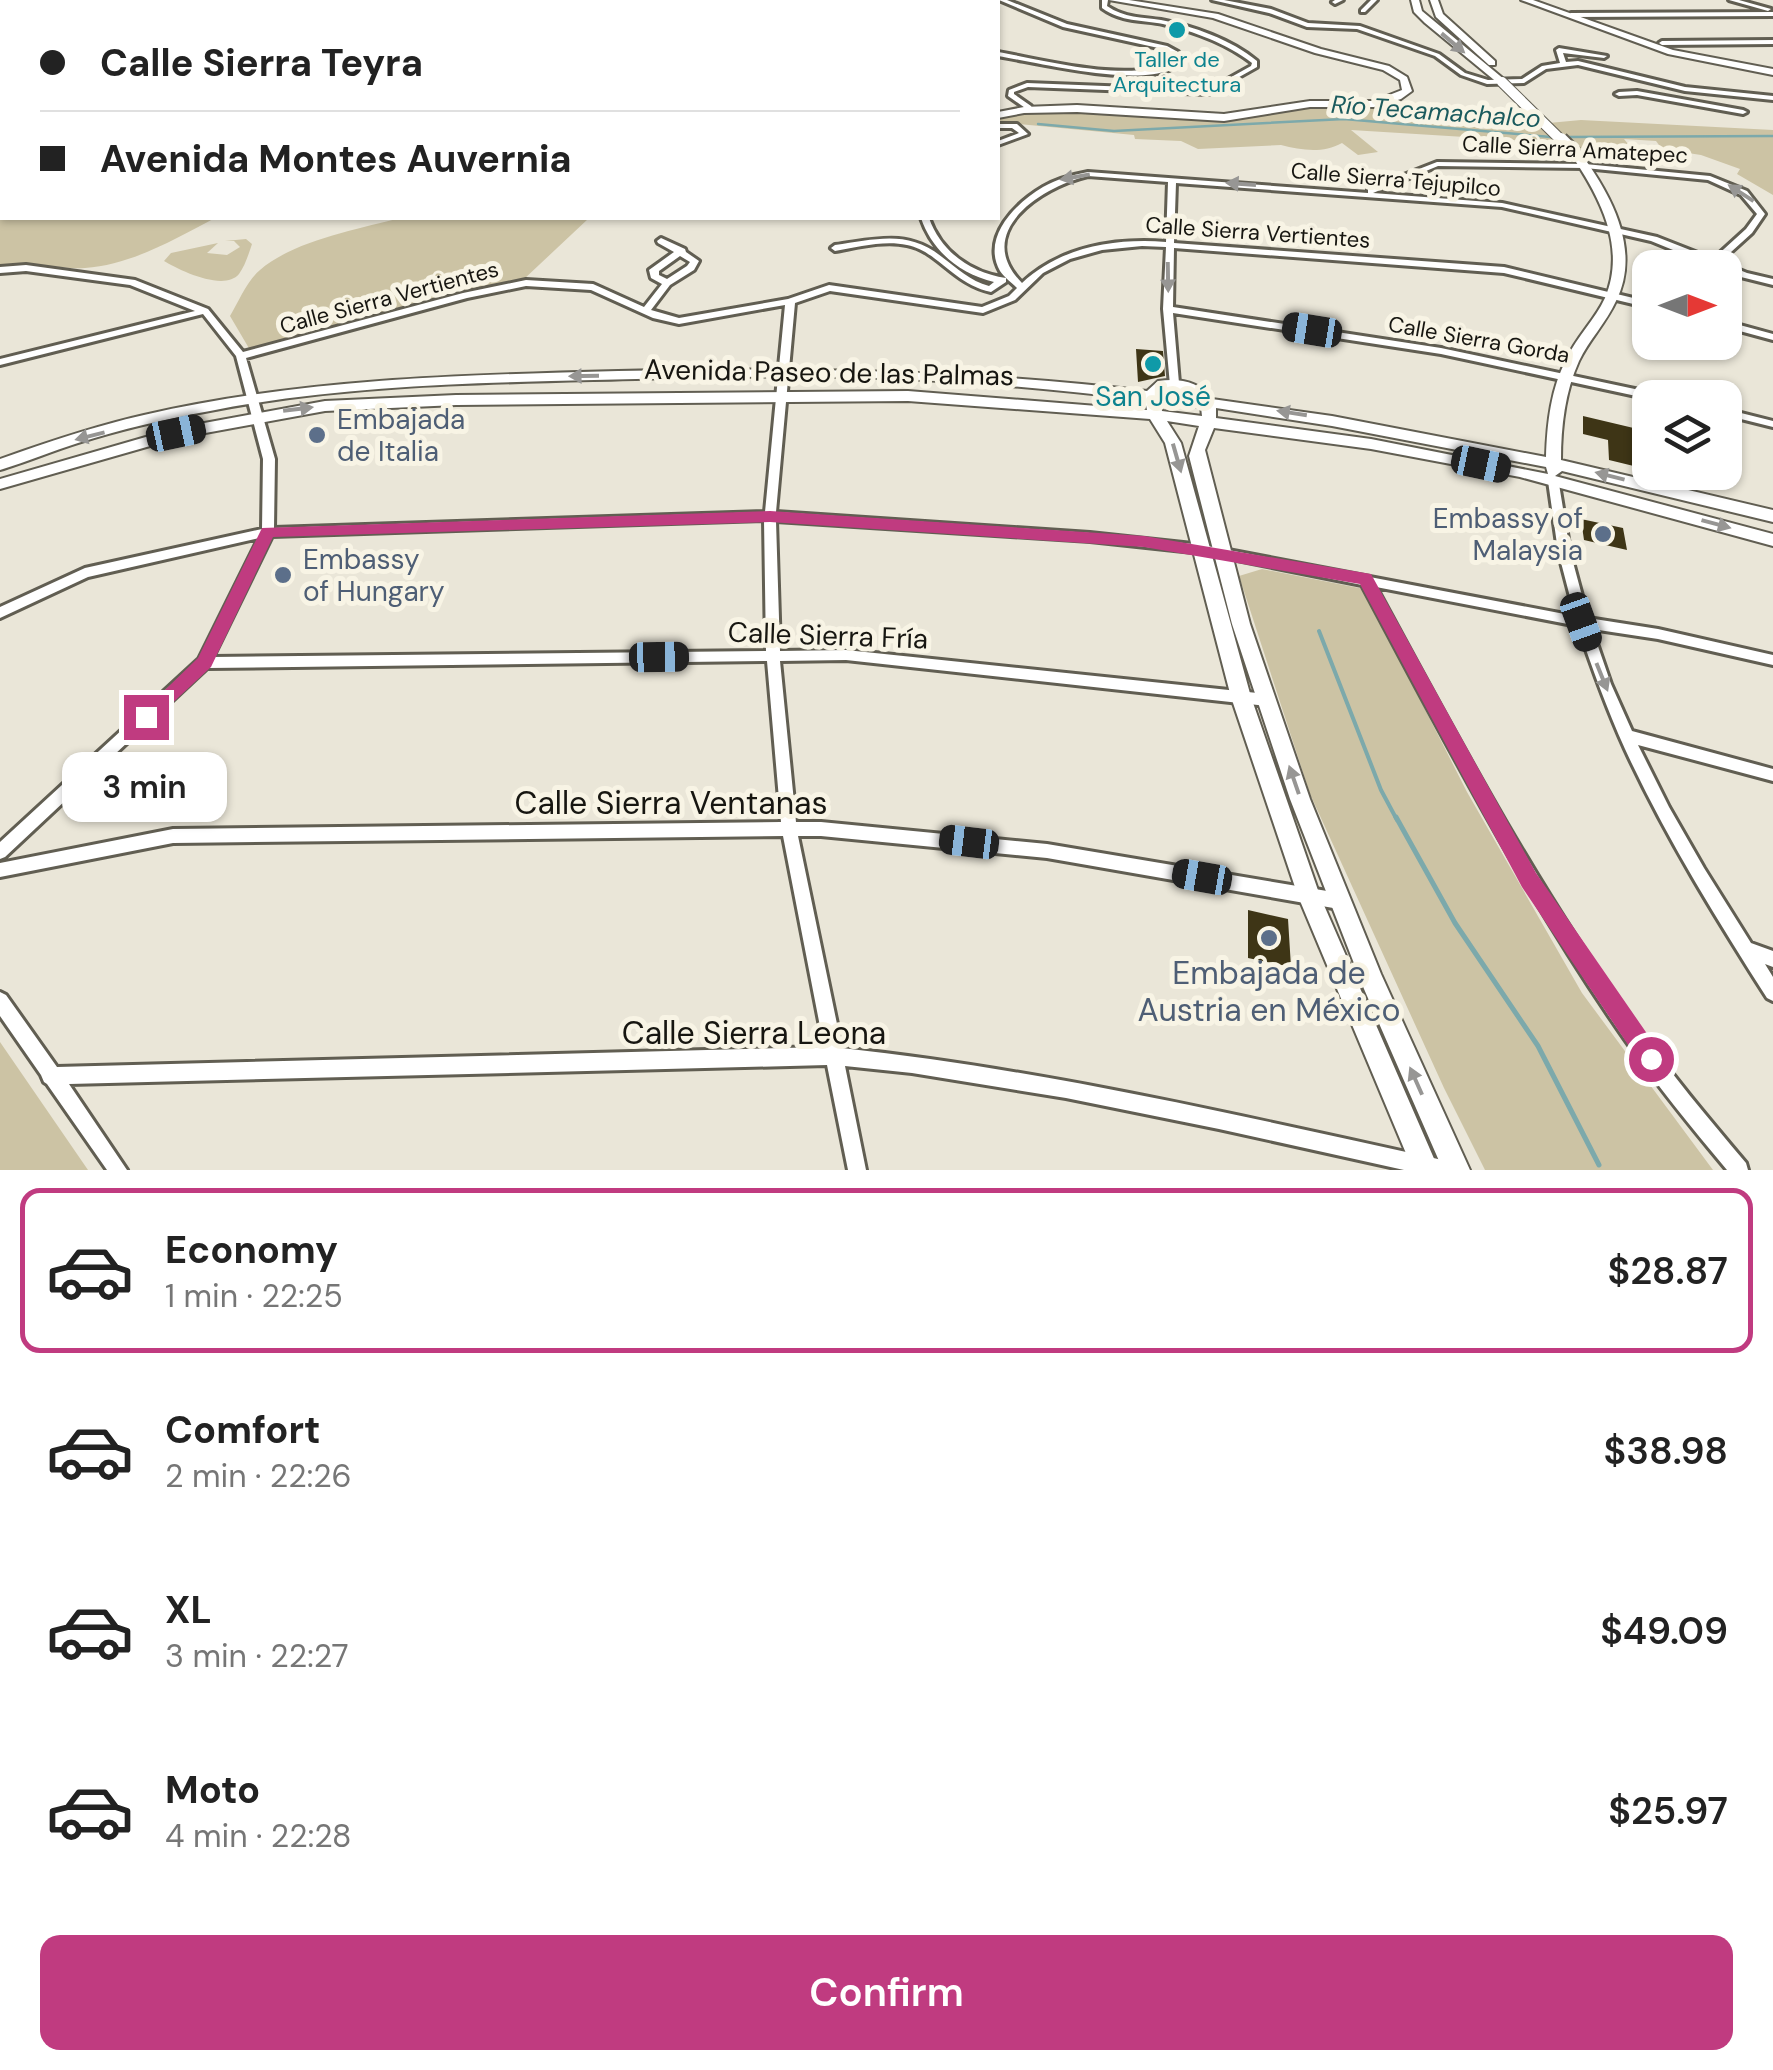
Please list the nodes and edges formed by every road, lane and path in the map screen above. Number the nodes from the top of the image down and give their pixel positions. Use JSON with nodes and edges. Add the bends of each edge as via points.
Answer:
{"nodes":[{"id":1,"x":518,"y":0,"type":"edge"},
{"id":2,"x":586,"y":0,"type":"edge"},
{"id":3,"x":1002,"y":0,"type":"edge"},
{"id":4,"x":1102,"y":0,"type":"edge"},
{"id":5,"x":1113,"y":0,"type":"edge"},
{"id":6,"x":1214,"y":0,"type":"edge"},
{"id":7,"x":1374,"y":0,"type":"edge"},
{"id":8,"x":1415,"y":0,"type":"edge"},
{"id":9,"x":1434,"y":0,"type":"edge"},
{"id":10,"x":1525,"y":0,"type":"edge"},
{"id":11,"x":1545,"y":0,"type":"edge"},
{"id":12,"x":1732,"y":0,"type":"edge"},
{"id":13,"x":1363,"y":11,"type":"dead end"},
{"id":14,"x":1773,"y":12,"type":"edge"},
{"id":15,"x":1584,"y":14,"type":"junction"},
{"id":16,"x":1571,"y":16,"type":"junction"},
{"id":17,"x":1773,"y":42,"type":"edge"},
{"id":18,"x":1662,"y":43,"type":"junction"},
{"id":19,"x":1000,"y":54,"type":"edge"},
{"id":20,"x":1604,"y":56,"type":"dead end"},
{"id":21,"x":1563,"y":63,"type":"junction"},
{"id":22,"x":1372,"y":66,"type":"junction"},
{"id":23,"x":1773,"y":69,"type":"edge"},
{"id":24,"x":1632,"y":76,"type":"junction"},
{"id":25,"x":1500,"y":80,"type":"junction"},
{"id":26,"x":1637,"y":93,"type":"junction"},
{"id":27,"x":1618,"y":94,"type":"dead end"},
{"id":28,"x":1773,"y":98,"type":"edge"},
{"id":29,"x":1024,"y":105,"type":"junction"},
{"id":30,"x":1000,"y":111,"type":"edge"},
{"id":31,"x":1743,"y":112,"type":"dead end"},
{"id":32,"x":1000,"y":126,"type":"edge"},
{"id":33,"x":1000,"y":142,"type":"edge"},
{"id":34,"x":1585,"y":166,"type":"junction"},
{"id":35,"x":1172,"y":179,"type":"junction"},
{"id":36,"x":1368,"y":193,"type":"junction"},
{"id":37,"x":925,"y":220,"type":"edge"},
{"id":38,"x":1615,"y":230,"type":"junction"},
{"id":39,"x":661,"y":241,"type":"dead end"},
{"id":40,"x":1168,"y":243,"type":"junction"},
{"id":41,"x":835,"y":248,"type":"dead end"},
{"id":42,"x":1683,"y":250,"type":"edge"},
{"id":43,"x":1728,"y":250,"type":"edge"},
{"id":44,"x":682,"y":252,"type":"junction"},
{"id":45,"x":0,"y":270,"type":"edge"},
{"id":46,"x":1742,"y":271,"type":"edge"},
{"id":47,"x":1005,"y":279,"type":"junction"},
{"id":48,"x":1773,"y":282,"type":"edge"},
{"id":49,"x":667,"y":283,"type":"junction"},
{"id":50,"x":1022,"y":288,"type":"junction"},
{"id":51,"x":1613,"y":296,"type":"junction"},
{"id":52,"x":790,"y":301,"type":"junction"},
{"id":53,"x":1632,"y":301,"type":"edge"},
{"id":54,"x":1168,"y":309,"type":"junction"},
{"id":55,"x":646,"y":310,"type":"junction"},
{"id":56,"x":205,"y":311,"type":"junction"},
{"id":57,"x":1742,"y":329,"type":"edge"},
{"id":58,"x":1773,"y":337,"type":"edge"},
{"id":59,"x":242,"y":356,"type":"junction"},
{"id":60,"x":0,"y":362,"type":"edge"},
{"id":61,"x":784,"y":372,"type":"junction"},
{"id":62,"x":1567,"y":375,"type":"junction"},
{"id":63,"x":1174,"y":383,"type":"junction"},
{"id":64,"x":1632,"y":391,"type":"edge"},
{"id":65,"x":782,"y":394,"type":"junction"},
{"id":66,"x":253,"y":398,"type":"junction"},
{"id":67,"x":1153,"y":405,"type":"junction"},
{"id":68,"x":1208,"y":411,"type":"junction"},
{"id":69,"x":260,"y":415,"type":"junction"},
{"id":70,"x":1742,"y":416,"type":"edge"},
{"id":71,"x":1773,"y":424,"type":"edge"},
{"id":72,"x":1554,"y":462,"type":"junction"},
{"id":73,"x":0,"y":465,"type":"edge"},
{"id":74,"x":1554,"y":482,"type":"junction"},
{"id":75,"x":0,"y":484,"type":"edge"},
{"id":76,"x":770,"y":516,"type":"junction"},
{"id":77,"x":1773,"y":516,"type":"edge"},
{"id":78,"x":268,"y":532,"type":"junction"},
{"id":79,"x":1773,"y":540,"type":"edge"},
{"id":80,"x":1212,"y":551,"type":"junction"},
{"id":81,"x":1365,"y":579,"type":"junction"},
{"id":82,"x":0,"y":612,"type":"edge"},
{"id":83,"x":1581,"y":622,"type":"junction"},
{"id":84,"x":772,"y":655,"type":"junction"},
{"id":85,"x":1773,"y":660,"type":"edge"},
{"id":86,"x":204,"y":662,"type":"junction"},
{"id":87,"x":1242,"y":697,"type":"junction"},
{"id":88,"x":1267,"y":700,"type":"junction"},
{"id":89,"x":1628,"y":736,"type":"junction"},
{"id":90,"x":1773,"y":775,"type":"edge"},
{"id":91,"x":789,"y":828,"type":"junction"},
{"id":92,"x":0,"y":852,"type":"edge"},
{"id":93,"x":0,"y":870,"type":"edge"},
{"id":94,"x":1309,"y":896,"type":"junction"},
{"id":95,"x":1340,"y":901,"type":"junction"},
{"id":96,"x":1745,"y":949,"type":"junction"},
{"id":97,"x":1773,"y":959,"type":"edge"},
{"id":98,"x":1773,"y":992,"type":"edge"},
{"id":99,"x":0,"y":1001,"type":"edge"},
{"id":100,"x":834,"y":1056,"type":"junction"},
{"id":101,"x":50,"y":1076,"type":"junction"},
{"id":102,"x":1425,"y":1167,"type":"edge"},
{"id":103,"x":118,"y":1170,"type":"edge"},
{"id":104,"x":857,"y":1170,"type":"edge"},
{"id":105,"x":1448,"y":1170,"type":"edge"},
{"id":106,"x":1456,"y":1170,"type":"edge"},
{"id":107,"x":1739,"y":1170,"type":"edge"}],
"edges":[{"from":1,"to":2,"type":"street"},
{"from":3,"to":19,"type":"street","via":[[1066,26],[1166,47],[1180,60],[1150,72]]},
{"from":4,"to":22,"type":"main road","via":[[1215,19]]},
{"from":4,"to":29,"type":"street","via":[[1117,15],[1167,23],[1245,54],[1254,67],[1210,92],[1027,85],[1010,93]]},
{"from":5,"to":22,"type":"main road","via":[[1215,16]]},
{"from":6,"to":21,"type":"street","via":[[1306,25],[1358,26],[1487,82],[1524,81]]},
{"from":7,"to":13,"type":"street"},
{"from":8,"to":25,"type":"main road","one_way":true,"via":[[1428,22]]},
{"from":9,"to":25,"type":"main road","via":[[1439,15],[1485,54]]},
{"from":10,"to":16,"type":"main road"},
{"from":11,"to":15,"type":"main road"},
{"from":12,"to":14,"type":"street"},
{"from":14,"to":15,"type":"street"},
{"from":15,"to":16,"type":"street"},
{"from":15,"to":18,"type":"main road"},
{"from":16,"to":23,"type":"main road","via":[[1672,52]]},
{"from":17,"to":18,"type":"street"},
{"from":18,"to":23,"type":"main road"},
{"from":20,"to":21,"type":"street","via":[[1559,50]]},
{"from":21,"to":24,"type":"street"},
{"from":22,"to":29,"type":"main road","via":[[1400,75],[1406,91],[1391,100],[1210,118]]},
{"from":24,"to":26,"type":"street","via":[[1630,88]]},
{"from":24,"to":28,"type":"street"},
{"from":25,"to":34,"type":"main road","bridge":true},
{"from":26,"to":27,"type":"street"},
{"from":26,"to":31,"type":"street"},
{"from":29,"to":30,"type":"main road"},
{"from":32,"to":33,"type":"street","via":[[1024,134]]},
{"from":34,"to":36,"type":"street","name":"Calle Sierra Amatepec","via":[[1438,164]]},
{"from":34,"to":38,"type":"main road","via":[[1600,186]]},
{"from":43,"to":34,"type":"street","name":"Calle Sierra Amatepec","one_way":true,"via":[[1759,221],[1760,208],[1744,193],[1694,174]]},
{"from":36,"to":35,"type":"street","name":"Calle Sierra Tejupilco","one_way":true},
{"from":35,"to":40,"type":"street"},
{"from":35,"to":47,"type":"street","one_way":true,"via":[[1088,174],[1047,186],[999,236],[996,252]]},
{"from":36,"to":38,"type":"street","name":"Calle Sierra Tejupilco","via":[[1502,205]]},
{"from":37,"to":47,"type":"street","via":[[944,250],[979,276]]},
{"from":38,"to":42,"type":"street","name":"Calle Sierra Tejupilco"},
{"from":38,"to":51,"type":"main road"},
{"from":39,"to":44,"type":"street"},
{"from":40,"to":50,"type":"street","name":"Calle Sierra Vertientes","via":[[1086,251],[1052,264]]},
{"from":40,"to":51,"type":"street","name":"Calle Sierra Vertientes","via":[[1492,269]]},
{"from":40,"to":54,"type":"street","one_way":true},
{"from":41,"to":47,"type":"street","via":[[909,243],[978,287],[991,289]]},
{"from":44,"to":49,"type":"street","via":[[694,262]]},
{"from":44,"to":49,"type":"street","via":[[654,270]]},
{"from":45,"to":56,"type":"street","via":[[132,282]]},
{"from":46,"to":48,"type":"street"},
{"from":47,"to":50,"type":"street"},
{"from":49,"to":55,"type":"street"},
{"from":50,"to":52,"type":"street","name":"Calle Sierra Vertientes","via":[[983,310],[847,288]]},
{"from":51,"to":53,"type":"street","name":"Calle Sierra Vertientes"},
{"from":51,"to":62,"type":"main road"},
{"from":52,"to":55,"type":"street","name":"Calle Sierra Vertientes","via":[[679,321]]},
{"from":52,"to":61,"type":"street"},
{"from":54,"to":62,"type":"street","name":"Calle Sierra Gorda"},
{"from":54,"to":63,"type":"street"},
{"from":55,"to":59,"type":"street","name":"Calle Sierra Vertientes","via":[[593,287],[526,283]]},
{"from":56,"to":59,"type":"street"},
{"from":56,"to":60,"type":"street"},
{"from":57,"to":58,"type":"street"},
{"from":59,"to":66,"type":"street"},
{"from":61,"to":65,"type":"street"},
{"from":61,"to":66,"type":"main road","name":"Avenida Paseo de las Palmas","one_way":true,"via":[[442,379]]},
{"from":61,"to":67,"type":"main road","name":"Avenida Paseo de las Palmas","via":[[959,378]]},
{"from":62,"to":64,"type":"street","name":"Calle Sierra Gorda"},
{"from":62,"to":72,"type":"main road"},
{"from":63,"to":67,"type":"main road","via":[[1156,388]]},
{"from":63,"to":68,"type":"main road","via":[[1194,388]]},
{"from":65,"to":67,"type":"main road","name":"Avenida Paseo de las Palmas"},
{"from":69,"to":65,"type":"main road","name":"Avenida Paseo de las Palmas","one_way":true,"via":[[392,402]]},
{"from":65,"to":76,"type":"street"},
{"from":66,"to":69,"type":"street"},
{"from":66,"to":73,"type":"main road","name":"Avenida Paseo de las Palmas","one_way":true},
{"from":67,"to":68,"type":"main road","name":"Avenida Paseo de las Palmas"},
{"from":67,"to":80,"type":"main road","one_way":true},
{"from":72,"to":68,"type":"main road","name":"Avenida Paseo de las Palmas","one_way":true,"via":[[1420,434]]},
{"from":68,"to":74,"type":"main road","name":"Avenida Paseo de las Palmas"},
{"from":68,"to":80,"type":"main road","via":[[1197,456]]},
{"from":69,"to":75,"type":"main road","name":"Avenida Paseo de las Palmas"},
{"from":69,"to":78,"type":"street","via":[[270,459]]},
{"from":70,"to":71,"type":"street"},
{"from":72,"to":74,"type":"main road"},
{"from":77,"to":72,"type":"main road","name":"Avenida Paseo de las Palmas","one_way":true},
{"from":74,"to":79,"type":"main road","name":"Avenida Paseo de las Palmas","one_way":true},
{"from":74,"to":83,"type":"street"},
{"from":76,"to":78,"type":"street"},
{"from":76,"to":80,"type":"street"},
{"from":76,"to":84,"type":"street"},
{"from":78,"to":82,"type":"street","via":[[85,573]]},
{"from":78,"to":86,"type":"street"},
{"from":80,"to":81,"type":"street"},
{"from":80,"to":87,"type":"main road"},
{"from":80,"to":88,"type":"main road"},
{"from":81,"to":83,"type":"street"},
{"from":81,"to":107,"type":"street","via":[[1560,929]]},
{"from":83,"to":85,"type":"street"},
{"from":83,"to":89,"type":"street","one_way":true},
{"from":84,"to":86,"type":"street","name":"Calle Sierra Fría"},
{"from":84,"to":87,"type":"street","name":"Calle Sierra Fría","via":[[899,658]]},
{"from":84,"to":91,"type":"street"},
{"from":86,"to":92,"type":"street"},
{"from":87,"to":88,"type":"street","name":"Calle Sierra Fría"},
{"from":87,"to":94,"type":"main road"},
{"from":95,"to":88,"type":"main road","one_way":true},
{"from":89,"to":90,"type":"street"},
{"from":89,"to":96,"type":"street"},
{"from":91,"to":93,"type":"street","name":"Calle Sierra Ventanas","via":[[173,836]]},
{"from":91,"to":94,"type":"street","name":"Calle Sierra Ventanas","via":[[1047,851]]},
{"from":91,"to":100,"type":"street"},
{"from":94,"to":95,"type":"street","name":"Calle Sierra Ventanas"},
{"from":94,"to":102,"type":"main road"},
{"from":106,"to":95,"type":"main road","one_way":true},
{"from":96,"to":97,"type":"street"},
{"from":96,"to":98,"type":"street"},
{"from":99,"to":101,"type":"street"},
{"from":100,"to":101,"type":"street","name":"Calle Sierra Leona"},
{"from":100,"to":102,"type":"street","name":"Calle Sierra Leona","via":[[1095,1092]]},
{"from":100,"to":104,"type":"street"},
{"from":101,"to":103,"type":"street"},
{"from":102,"to":105,"type":"street","name":"Calle Sierra Leona"}]}
